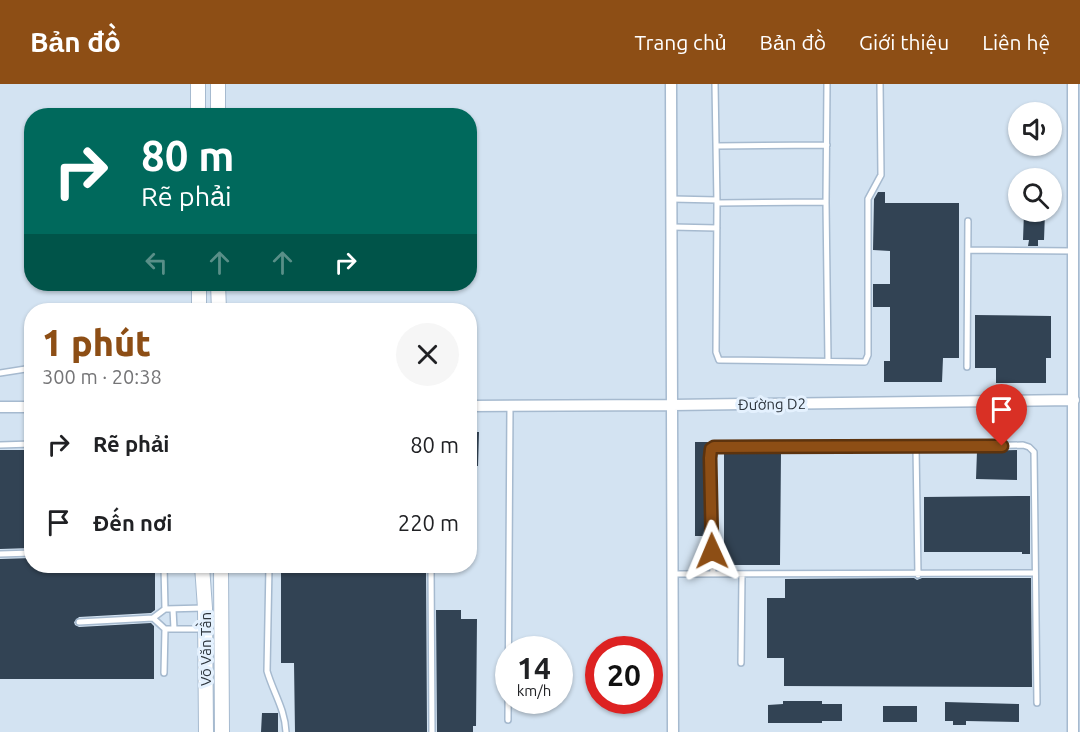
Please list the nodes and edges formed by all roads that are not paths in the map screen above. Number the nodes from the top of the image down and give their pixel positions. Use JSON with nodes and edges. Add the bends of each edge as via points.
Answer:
{"nodes":[{"id":1,"x":198,"y":84,"type":"edge"},
{"id":2,"x":218,"y":84,"type":"edge"},
{"id":3,"x":671,"y":84,"type":"edge"},
{"id":4,"x":715,"y":84,"type":"edge"},
{"id":5,"x":827,"y":84,"type":"edge"},
{"id":6,"x":880,"y":84,"type":"edge"},
{"id":7,"x":1073,"y":84,"type":"edge"},
{"id":8,"x":198,"y":108,"type":"edge"},
{"id":9,"x":218,"y":108,"type":"edge"},
{"id":10,"x":827,"y":145,"type":"junction"},
{"id":11,"x":716,"y":146,"type":"junction"},
{"id":12,"x":1077,"y":174,"type":"edge"},
{"id":13,"x":672,"y":199,"type":"junction"},
{"id":14,"x":717,"y":202,"type":"junction"},
{"id":15,"x":826,"y":202,"type":"junction"},
{"id":16,"x":968,"y":221,"type":"dead end"},
{"id":17,"x":672,"y":227,"type":"junction"},
{"id":18,"x":717,"y":228,"type":"junction"},
{"id":19,"x":968,"y":250,"type":"junction"},
{"id":20,"x":1073,"y":251,"type":"junction"},
{"id":21,"x":1077,"y":299,"type":"edge"},
{"id":22,"x":828,"y":362,"type":"junction"},
{"id":23,"x":967,"y":367,"type":"dead end"},
{"id":24,"x":24,"y":369,"type":"edge"},
{"id":25,"x":0,"y":373,"type":"edge"},
{"id":26,"x":1074,"y":400,"type":"junction"},
{"id":27,"x":672,"y":405,"type":"junction"},
{"id":28,"x":477,"y":406,"type":"edge"},
{"id":29,"x":510,"y":406,"type":"junction"},
{"id":30,"x":0,"y":407,"type":"edge"},
{"id":31,"x":24,"y":407,"type":"edge"},
{"id":32,"x":1077,"y":428,"type":"edge"},
{"id":33,"x":24,"y":444,"type":"edge"},
{"id":34,"x":0,"y":445,"type":"edge"},
{"id":35,"x":916,"y":447,"type":"junction"},
{"id":36,"x":24,"y":553,"type":"edge"},
{"id":37,"x":0,"y":554,"type":"edge"},
{"id":38,"x":164,"y":573,"type":"edge"},
{"id":39,"x":202,"y":573,"type":"edge"},
{"id":40,"x":221,"y":573,"type":"edge"},
{"id":41,"x":269,"y":573,"type":"edge"},
{"id":42,"x":431,"y":573,"type":"edge"},
{"id":43,"x":1035,"y":573,"type":"junction"},
{"id":44,"x":673,"y":574,"type":"junction"},
{"id":45,"x":713,"y":574,"type":"junction"},
{"id":46,"x":742,"y":575,"type":"junction"},
{"id":47,"x":918,"y":575,"type":"junction"},
{"id":48,"x":1077,"y":582,"type":"edge"},
{"id":49,"x":1077,"y":607,"type":"edge"},
{"id":50,"x":205,"y":608,"type":"junction"},
{"id":51,"x":165,"y":609,"type":"junction"},
{"id":52,"x":174,"y":609,"type":"junction"},
{"id":53,"x":153,"y":618,"type":"junction"},
{"id":54,"x":79,"y":622,"type":"dead end"},
{"id":55,"x":165,"y":629,"type":"junction"},
{"id":56,"x":174,"y":629,"type":"junction"},
{"id":57,"x":206,"y":629,"type":"junction"},
{"id":58,"x":741,"y":663,"type":"dead end"},
{"id":59,"x":164,"y":673,"type":"dead end"},
{"id":60,"x":1037,"y":703,"type":"dead end"},
{"id":61,"x":508,"y":720,"type":"dead end"},
{"id":62,"x":206,"y":732,"type":"edge"},
{"id":63,"x":222,"y":732,"type":"edge"},
{"id":64,"x":286,"y":732,"type":"edge"},
{"id":65,"x":432,"y":732,"type":"edge"},
{"id":66,"x":673,"y":732,"type":"edge"},
{"id":67,"x":1073,"y":732,"type":"edge"}],
"edges":[{"from":1,"to":8,"type":"street"},
{"from":2,"to":9,"type":"street"},
{"from":3,"to":13,"type":"street"},
{"from":4,"to":11,"type":"lane"},
{"from":5,"to":10,"type":"lane"},
{"from":6,"to":22,"type":"lane","via":[[881,175],[868,198],[867,360]]},
{"from":7,"to":12,"type":"street"},
{"from":10,"to":11,"type":"lane"},
{"from":10,"to":15,"type":"lane"},
{"from":11,"to":14,"type":"lane"},
{"from":12,"to":20,"type":"street"},
{"from":13,"to":14,"type":"lane"},
{"from":13,"to":17,"type":"street"},
{"from":14,"to":15,"type":"lane"},
{"from":14,"to":18,"type":"lane"},
{"from":15,"to":22,"type":"lane"},
{"from":16,"to":19,"type":"lane"},
{"from":17,"to":18,"type":"lane"},
{"from":17,"to":27,"type":"street"},
{"from":18,"to":22,"type":"lane","via":[[719,360]]},
{"from":19,"to":20,"type":"lane"},
{"from":19,"to":23,"type":"lane"},
{"from":20,"to":21,"type":"street"},
{"from":21,"to":26,"type":"street"},
{"from":24,"to":25,"type":"lane"},
{"from":26,"to":27,"type":"street","name":"Đường D2"},
{"from":26,"to":32,"type":"street"},
{"from":27,"to":29,"type":"street","name":"Đường D2"},
{"from":27,"to":44,"type":"street"},
{"from":28,"to":29,"type":"street","name":"Đường D2"},
{"from":29,"to":61,"type":"lane"},
{"from":30,"to":31,"type":"street"},
{"from":32,"to":48,"type":"street"},
{"from":33,"to":34,"type":"lane"},
{"from":35,"to":43,"type":"lane","via":[[1023,445],[1034,452]]},
{"from":35,"to":45,"type":"lane","via":[[714,447],[710,458]]},
{"from":35,"to":47,"type":"lane"},
{"from":36,"to":37,"type":"lane"},
{"from":38,"to":51,"type":"lane"},
{"from":39,"to":50,"type":"street","name":"Võ Văn Tần"},
{"from":40,"to":63,"type":"street","name":"Võ Văn Tần"},
{"from":41,"to":64,"type":"lane","via":[[267,671],[283,710]]},
{"from":42,"to":65,"type":"lane"},
{"from":43,"to":47,"type":"lane"},
{"from":43,"to":60,"type":"lane"},
{"from":44,"to":45,"type":"lane"},
{"from":44,"to":66,"type":"street"},
{"from":45,"to":46,"type":"lane"},
{"from":46,"to":47,"type":"lane"},
{"from":46,"to":58,"type":"lane"},
{"from":48,"to":49,"type":"street"},
{"from":49,"to":67,"type":"street"},
{"from":50,"to":52,"type":"lane"},
{"from":50,"to":57,"type":"street","name":"Võ Văn Tần"},
{"from":51,"to":52,"type":"lane"},
{"from":51,"to":53,"type":"lane"},
{"from":52,"to":56,"type":"lane"},
{"from":53,"to":54,"type":"lane"},
{"from":53,"to":55,"type":"lane"},
{"from":55,"to":56,"type":"lane"},
{"from":55,"to":59,"type":"lane"},
{"from":56,"to":57,"type":"lane"},
{"from":57,"to":62,"type":"street","name":"Võ Văn Tần"}]}
